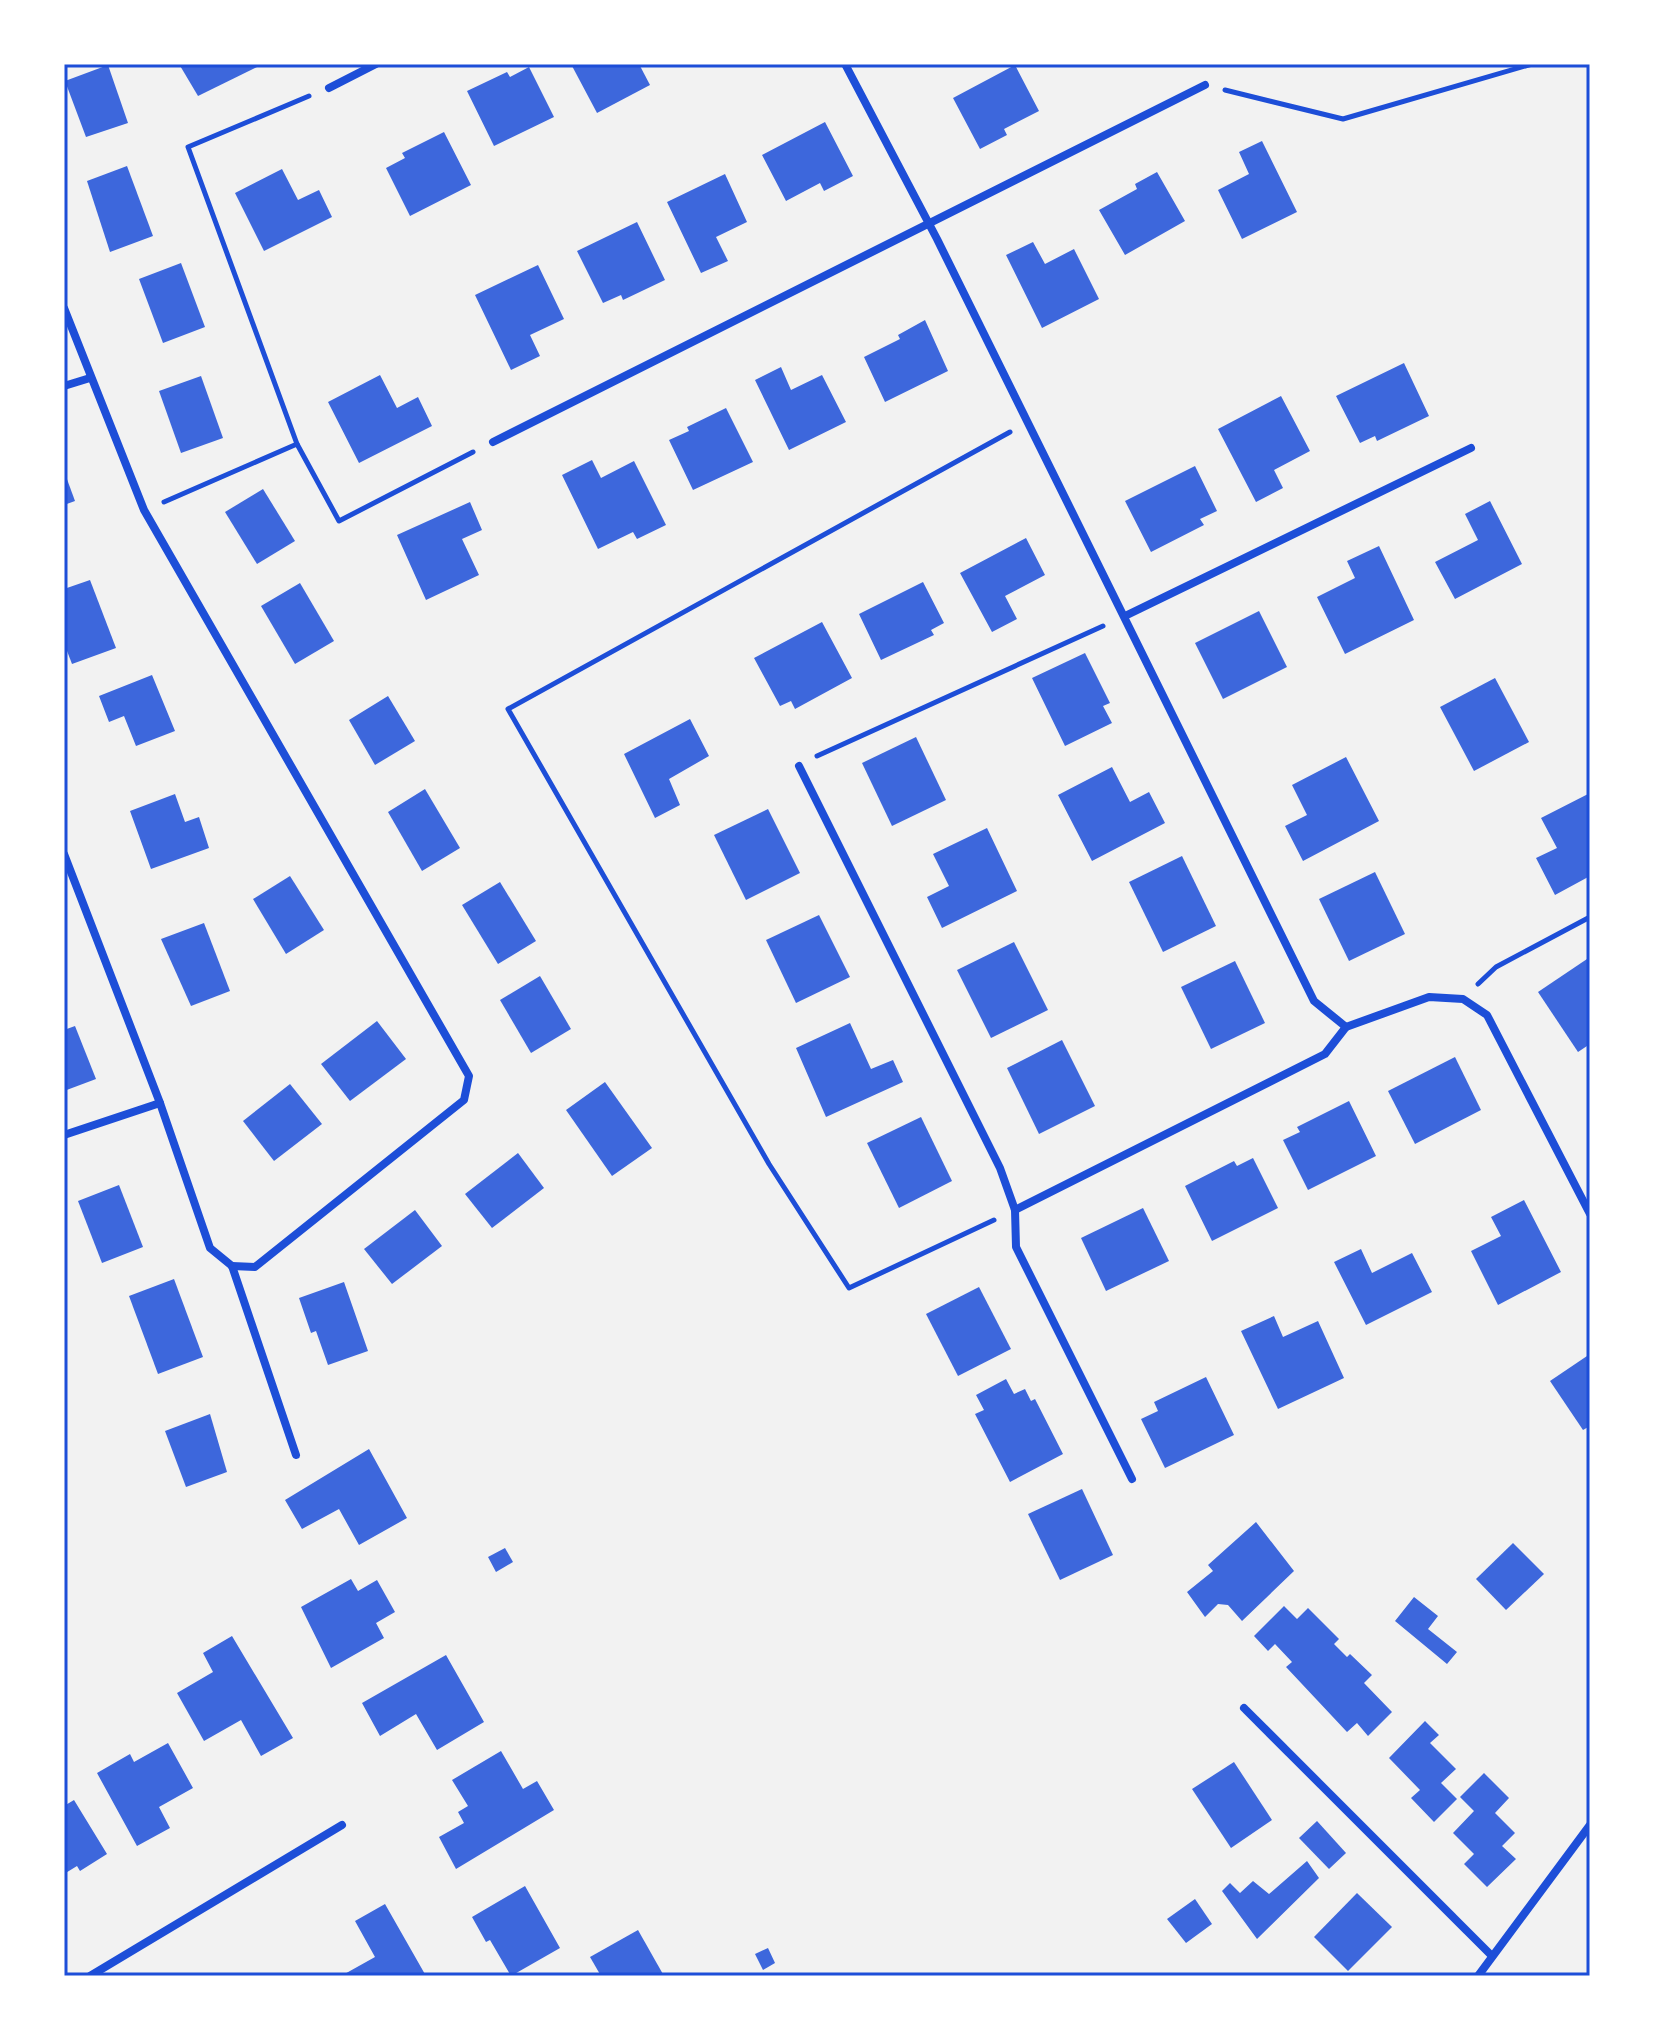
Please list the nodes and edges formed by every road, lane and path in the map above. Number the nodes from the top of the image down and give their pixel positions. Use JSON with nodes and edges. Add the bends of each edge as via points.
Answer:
{"nodes":[{"id":1,"x":376,"y":64,"type":"edge"},
{"id":2,"x":845,"y":64,"type":"edge"},
{"id":3,"x":1532,"y":64,"type":"edge"},
{"id":4,"x":1205,"y":85,"type":"joint"},
{"id":5,"x":329,"y":88,"type":"joint"},
{"id":6,"x":930,"y":225,"type":"junction"},
{"id":7,"x":64,"y":308,"type":"edge"},
{"id":8,"x":90,"y":378,"type":"junction"},
{"id":9,"x":64,"y":386,"type":"edge"},
{"id":10,"x":1028,"y":422,"type":"junction"},
{"id":11,"x":493,"y":442,"type":"joint"},
{"id":12,"x":297,"y":444,"type":"junction"},
{"id":13,"x":1471,"y":448,"type":"dead end"},
{"id":14,"x":144,"y":510,"type":"junction"},
{"id":15,"x":1125,"y":616,"type":"junction"},
{"id":16,"x":799,"y":766,"type":"joint"},
{"id":17,"x":64,"y":854,"type":"edge"},
{"id":18,"x":1590,"y":917,"type":"edge"},
{"id":19,"x":1463,"y":999,"type":"junction"},
{"id":20,"x":1346,"y":1027,"type":"junction"},
{"id":21,"x":160,"y":1103,"type":"junction"},
{"id":22,"x":64,"y":1135,"type":"edge"},
{"id":23,"x":1015,"y":1210,"type":"junction"},
{"id":24,"x":1590,"y":1214,"type":"edge"},
{"id":25,"x":232,"y":1266,"type":"junction"},
{"id":26,"x":296,"y":1455,"type":"dead end"},
{"id":27,"x":1132,"y":1479,"type":"dead end"},
{"id":28,"x":1244,"y":1708,"type":"dead end"},
{"id":29,"x":342,"y":1825,"type":"dead end"},
{"id":30,"x":1590,"y":1825,"type":"edge"},
{"id":31,"x":1492,"y":1956,"type":"junction"},
{"id":32,"x":90,"y":1976,"type":"edge"},
{"id":33,"x":1478,"y":1976,"type":"edge"}],
"edges":[{"from":1,"to":5,"type":"street"},
{"from":2,"to":6,"type":"street"},
{"from":3,"to":4,"type":"path","via":[[1343,119]]},
{"from":4,"to":6,"type":"street"},
{"from":5,"to":12,"type":"path","via":[[188,147]]},
{"from":6,"to":10,"type":"street"},
{"from":6,"to":11,"type":"street"},
{"from":7,"to":8,"type":"street"},
{"from":8,"to":9,"type":"street"},
{"from":8,"to":14,"type":"street"},
{"from":10,"to":15,"type":"street"},
{"from":10,"to":23,"type":"path","via":[[508,709],[769,1164],[849,1288]]},
{"from":11,"to":12,"type":"path","via":[[339,521]]},
{"from":12,"to":14,"type":"path"},
{"from":13,"to":15,"type":"street"},
{"from":14,"to":25,"type":"street","via":[[469,1076],[464,1100],[255,1267]]},
{"from":15,"to":16,"type":"path"},
{"from":15,"to":20,"type":"street","via":[[1314,1001]]},
{"from":16,"to":23,"type":"street","via":[[1000,1168]]},
{"from":17,"to":21,"type":"street"},
{"from":18,"to":19,"type":"path","via":[[1496,967]]},
{"from":19,"to":20,"type":"street","via":[[1429,997]]},
{"from":19,"to":24,"type":"street","via":[[1487,1015]]},
{"from":20,"to":23,"type":"street","via":[[1325,1054]]},
{"from":21,"to":22,"type":"street"},
{"from":21,"to":25,"type":"street","via":[[210,1248]]},
{"from":23,"to":27,"type":"street","via":[[1016,1247]]},
{"from":25,"to":26,"type":"street"},
{"from":28,"to":31,"type":"street"},
{"from":29,"to":32,"type":"street"},
{"from":30,"to":31,"type":"street"},
{"from":31,"to":33,"type":"street"}]}
